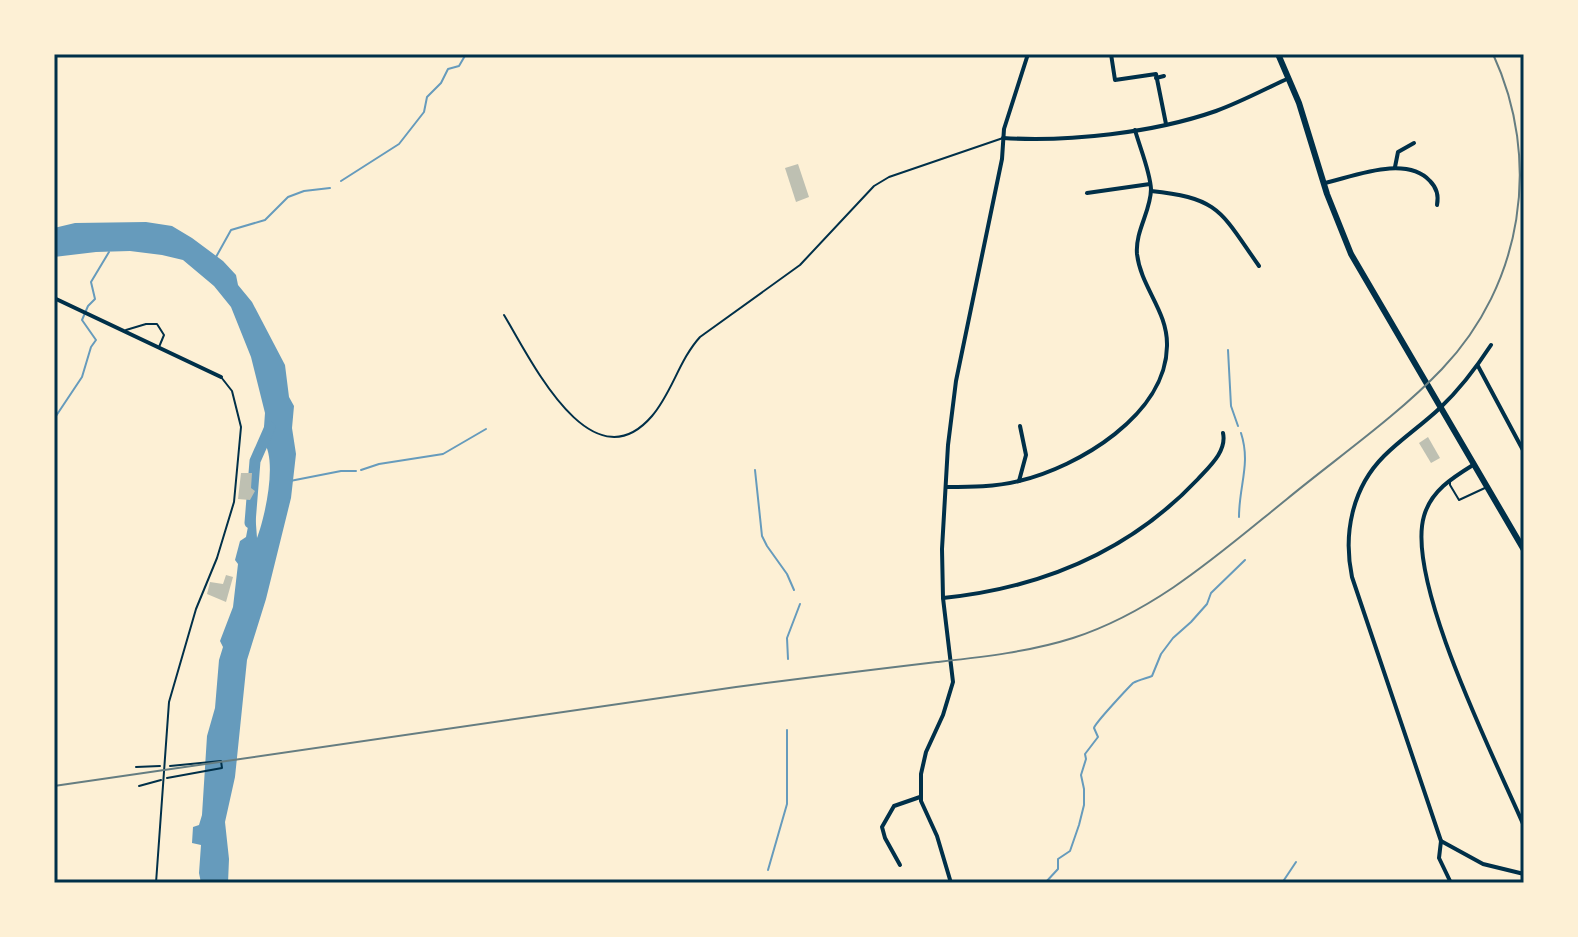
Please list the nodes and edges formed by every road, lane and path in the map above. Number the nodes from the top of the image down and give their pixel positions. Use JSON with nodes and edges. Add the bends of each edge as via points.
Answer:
{"nodes":[{"id":1,"x":1028,"y":54,"type":"edge"},
{"id":2,"x":1111,"y":54,"type":"edge"},
{"id":3,"x":1278,"y":54,"type":"edge"},
{"id":4,"x":1164,"y":76,"type":"dead end"},
{"id":5,"x":1156,"y":78,"type":"junction"},
{"id":6,"x":1289,"y":78,"type":"junction"},
{"id":7,"x":1166,"y":124,"type":"junction"},
{"id":8,"x":1135,"y":130,"type":"junction"},
{"id":9,"x":1003,"y":138,"type":"junction"},
{"id":10,"x":1414,"y":143,"type":"dead end"},
{"id":11,"x":1395,"y":167,"type":"junction"},
{"id":12,"x":1150,"y":184,"type":"junction"},
{"id":13,"x":1323,"y":184,"type":"junction"},
{"id":14,"x":1151,"y":191,"type":"junction"},
{"id":15,"x":1087,"y":193,"type":"dead end"},
{"id":16,"x":1437,"y":205,"type":"dead end"},
{"id":17,"x":1259,"y":266,"type":"dead end"},
{"id":18,"x":54,"y":298,"type":"edge"},
{"id":19,"x":504,"y":315,"type":"dead end"},
{"id":20,"x":122,"y":332,"type":"junction"},
{"id":21,"x":1491,"y":345,"type":"dead end"},
{"id":22,"x":159,"y":348,"type":"junction"},
{"id":23,"x":1478,"y":366,"type":"junction"},
{"id":24,"x":221,"y":377,"type":"joint"},
{"id":25,"x":1439,"y":408,"type":"junction"},
{"id":26,"x":1020,"y":426,"type":"dead end"},
{"id":27,"x":1223,"y":433,"type":"dead end"},
{"id":28,"x":1524,"y":452,"type":"edge"},
{"id":29,"x":1473,"y":465,"type":"junction"},
{"id":30,"x":1450,"y":479,"type":"junction"},
{"id":31,"x":1019,"y":481,"type":"junction"},
{"id":32,"x":946,"y":487,"type":"junction"},
{"id":33,"x":1487,"y":487,"type":"junction"},
{"id":34,"x":1524,"y":550,"type":"edge"},
{"id":35,"x":943,"y":598,"type":"junction"},
{"id":36,"x":136,"y":767,"type":"dead end"},
{"id":37,"x":139,"y":786,"type":"dead end"},
{"id":38,"x":920,"y":797,"type":"junction"},
{"id":39,"x":1524,"y":826,"type":"edge"},
{"id":40,"x":1441,"y":841,"type":"junction"},
{"id":41,"x":900,"y":865,"type":"dead end"},
{"id":42,"x":1524,"y":874,"type":"edge"},
{"id":43,"x":156,"y":883,"type":"edge"},
{"id":44,"x":951,"y":883,"type":"edge"},
{"id":45,"x":1451,"y":883,"type":"edge"}],
"edges":[{"from":1,"to":9,"type":"street"},
{"from":2,"to":5,"type":"street","via":[[1115,80]]},
{"from":3,"to":6,"type":"main road"},
{"from":4,"to":5,"type":"street"},
{"from":5,"to":7,"type":"street"},
{"from":6,"to":7,"type":"street","via":[[1217,111]]},
{"from":6,"to":13,"type":"main road"},
{"from":7,"to":8,"type":"street"},
{"from":8,"to":9,"type":"street"},
{"from":8,"to":12,"type":"street"},
{"from":9,"to":19,"type":"lane","via":[[881,181],[800,265],[700,337],[655,413],[623,436],[600,436],[576,420],[554,395]]},
{"from":9,"to":32,"type":"street","via":[[956,381]]},
{"from":10,"to":11,"type":"street","via":[[1398,152]]},
{"from":11,"to":13,"type":"street"},
{"from":11,"to":16,"type":"street","via":[[1428,178],[1437,190]]},
{"from":12,"to":14,"type":"street"},
{"from":12,"to":15,"type":"street"},
{"from":13,"to":25,"type":"main road","via":[[1351,254]]},
{"from":14,"to":17,"type":"street","via":[[1192,196],[1216,209]]},
{"from":14,"to":31,"type":"street","via":[[1137,246],[1141,275],[1166,331],[1166,362],[1158,381],[1133,416],[1092,450]]},
{"from":18,"to":20,"type":"street"},
{"from":20,"to":22,"type":"street"},
{"from":20,"to":22,"type":"lane","via":[[157,324],[164,335]]},
{"from":21,"to":23,"type":"street"},
{"from":22,"to":24,"type":"street"},
{"from":23,"to":25,"type":"street"},
{"from":23,"to":28,"type":"street"},
{"from":24,"to":43,"type":"lane","via":[[232,391],[241,427],[234,502],[169,702]]},
{"from":25,"to":29,"type":"main road"},
{"from":25,"to":40,"type":"street","via":[[1380,460],[1366,480],[1354,506],[1348,547],[1352,577]]},
{"from":26,"to":31,"type":"street","via":[[1026,455]]},
{"from":27,"to":35,"type":"street","via":[[1223,448],[1195,482],[1117,544],[1026,584]]},
{"from":29,"to":30,"type":"street"},
{"from":29,"to":33,"type":"main road"},
{"from":30,"to":33,"type":"lane","via":[[1459,500]]},
{"from":30,"to":39,"type":"street","via":[[1425,513],[1420,538],[1423,564],[1451,654]]},
{"from":31,"to":32,"type":"street"},
{"from":32,"to":35,"type":"street"},
{"from":33,"to":34,"type":"main road"},
{"from":35,"to":38,"type":"street","via":[[952,676],[943,715],[924,756]]},
{"from":36,"to":37,"type":"path","via":[[221,761],[222,768]]},
{"from":38,"to":41,"type":"street","via":[[894,806],[882,827]]},
{"from":38,"to":44,"type":"street"},
{"from":40,"to":42,"type":"street","via":[[1483,864]]},
{"from":40,"to":45,"type":"street","via":[[1439,858]]}]}
